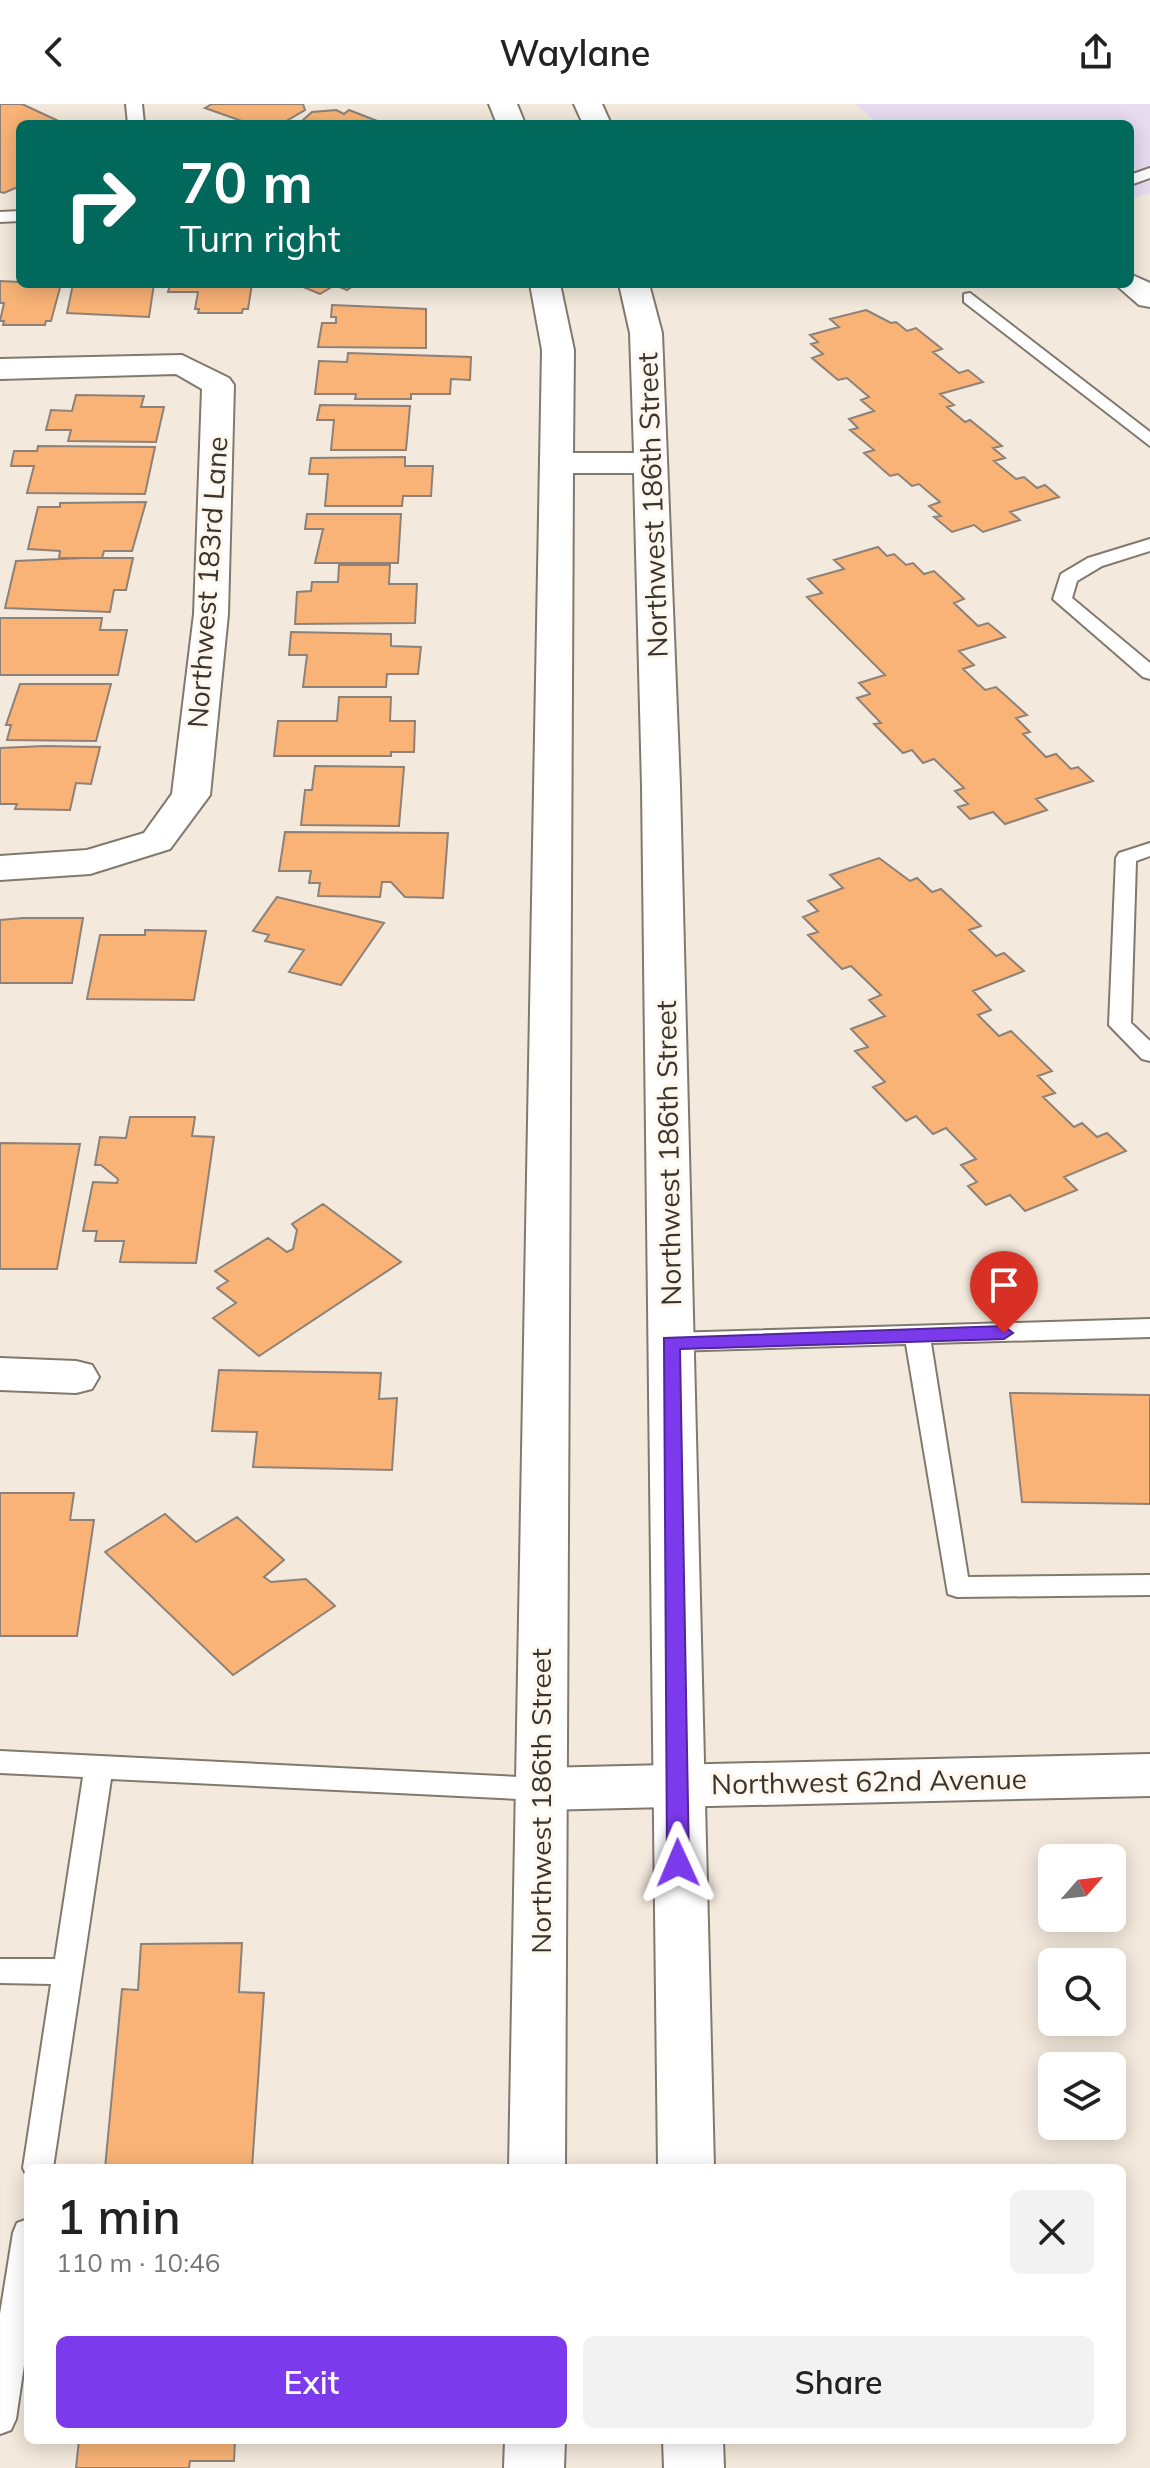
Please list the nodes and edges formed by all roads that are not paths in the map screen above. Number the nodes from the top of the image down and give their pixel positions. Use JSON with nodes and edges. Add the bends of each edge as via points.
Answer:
{"nodes":[{"id":1,"x":546,"y":288,"type":"edge"},
{"id":2,"x":635,"y":288,"type":"edge"},
{"id":3,"x":970,"y":298,"type":"dead end"},
{"id":4,"x":0,"y":369,"type":"edge"},
{"id":5,"x":1150,"y":441,"type":"edge"},
{"id":6,"x":556,"y":463,"type":"junction"},
{"id":7,"x":651,"y":463,"type":"junction"},
{"id":8,"x":1150,"y":545,"type":"edge"},
{"id":9,"x":1150,"y":673,"type":"edge"},
{"id":10,"x":1150,"y":849,"type":"edge"},
{"id":11,"x":0,"y":868,"type":"edge"},
{"id":12,"x":1150,"y":1054,"type":"edge"},
{"id":13,"x":1150,"y":1328,"type":"edge"},
{"id":14,"x":917,"y":1335,"type":"junction"},
{"id":15,"x":671,"y":1342,"type":"junction"},
{"id":16,"x":0,"y":1374,"type":"edge"},
{"id":17,"x":76,"y":1377,"type":"dead end"},
{"id":18,"x":1150,"y":1585,"type":"edge"},
{"id":19,"x":0,"y":1762,"type":"edge"},
{"id":20,"x":99,"y":1766,"type":"junction"},
{"id":21,"x":1150,"y":1775,"type":"edge"},
{"id":22,"x":677,"y":1785,"type":"junction"},
{"id":23,"x":540,"y":1789,"type":"junction"},
{"id":24,"x":0,"y":1971,"type":"edge"},
{"id":25,"x":67,"y":1972,"type":"junction"},
{"id":26,"x":39,"y":2164,"type":"edge"},
{"id":27,"x":537,"y":2164,"type":"edge"},
{"id":28,"x":686,"y":2164,"type":"edge"},
{"id":29,"x":24,"y":2260,"type":"edge"},
{"id":30,"x":0,"y":2419,"type":"edge"},
{"id":31,"x":535,"y":2444,"type":"edge"},
{"id":32,"x":693,"y":2444,"type":"edge"},
{"id":33,"x":534,"y":2468,"type":"edge"},
{"id":34,"x":694,"y":2468,"type":"edge"}],
"edges":[{"from":1,"to":6,"type":"main road","name":"Northwest 186th Street","via":[[558,350]]},
{"from":2,"to":7,"type":"main road","name":"Northwest 186th Street","via":[[646,333]]},
{"from":3,"to":5,"type":"lane"},
{"from":4,"to":11,"type":"main road","name":"Northwest 183rd Lane","via":[[182,364],[218,385],[211,614],[191,795],[157,841],[90,862]]},
{"from":6,"to":7,"type":"main road"},
{"from":6,"to":23,"type":"main road","name":"Northwest 186th Street"},
{"from":7,"to":15,"type":"main road","name":"Northwest 186th Street"},
{"from":8,"to":9,"type":"lane","via":[[1095,562],[1068,578],[1062,599]]},
{"from":10,"to":12,"type":"lane","via":[[1126,858],[1120,1025]]},
{"from":13,"to":14,"type":"lane"},
{"from":14,"to":15,"type":"lane"},
{"from":14,"to":18,"type":"lane","via":[[957,1587]]},
{"from":15,"to":22,"type":"main road","name":"Northwest 186th Street"},
{"from":16,"to":17,"type":"main road"},
{"from":19,"to":20,"type":"lane"},
{"from":20,"to":23,"type":"lane"},
{"from":20,"to":25,"type":"lane"},
{"from":21,"to":22,"type":"main road","name":"Northwest 62nd Avenue"},
{"from":22,"to":23,"type":"main road","name":"Northwest 62nd Avenue"},
{"from":22,"to":28,"type":"main road","name":"Northwest 186th Street"},
{"from":23,"to":27,"type":"main road","name":"Northwest 186th Street"},
{"from":24,"to":25,"type":"lane"},
{"from":25,"to":26,"type":"lane"},
{"from":29,"to":30,"type":"lane"},
{"from":31,"to":33,"type":"main road"},
{"from":32,"to":34,"type":"main road"}]}
